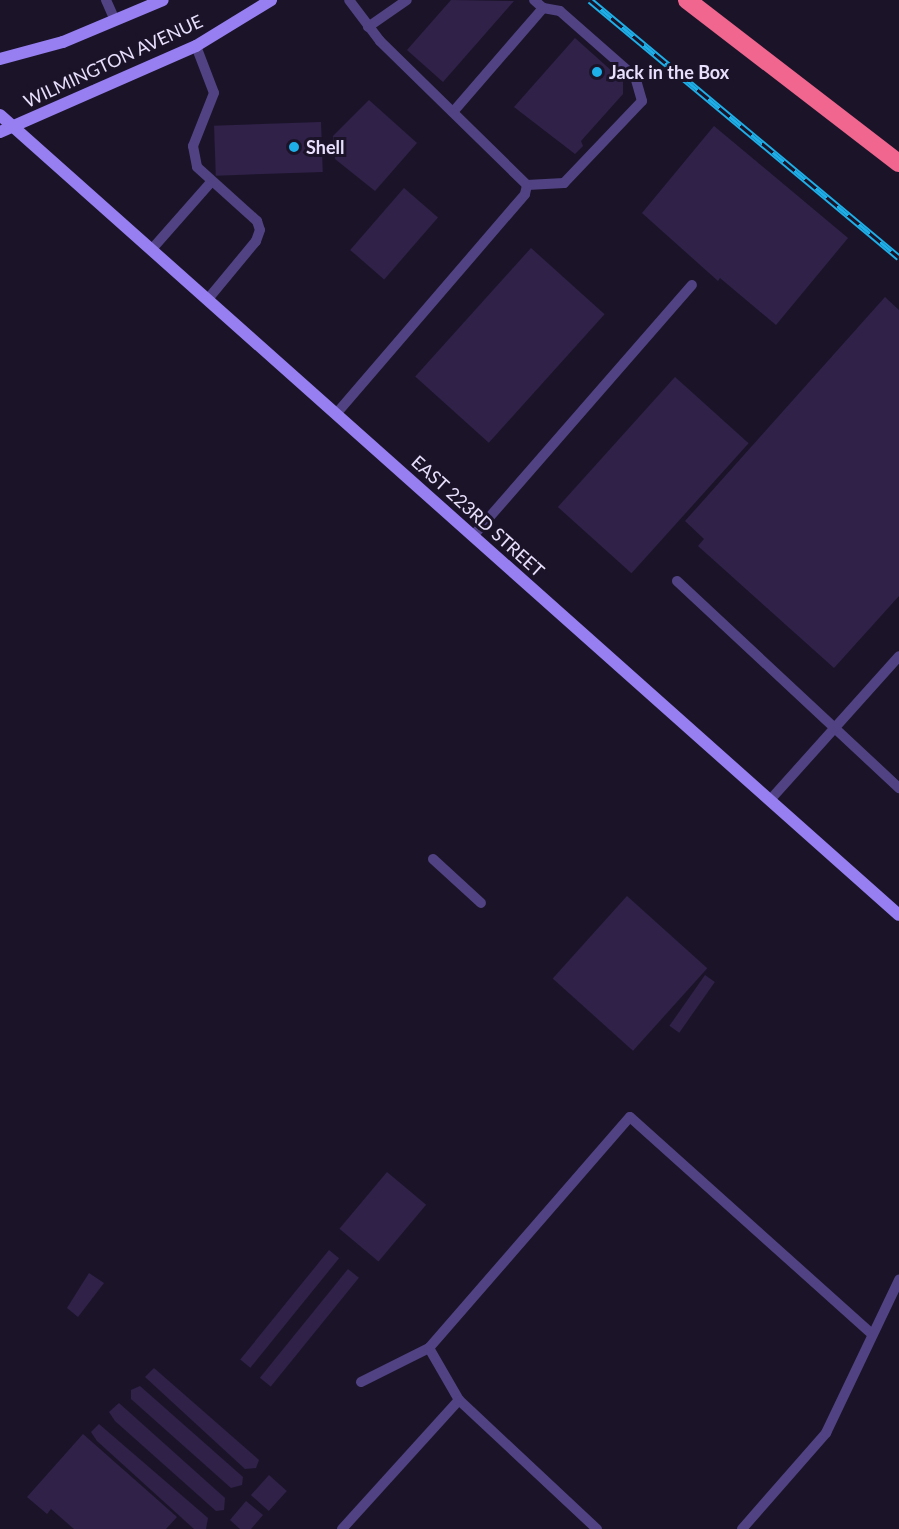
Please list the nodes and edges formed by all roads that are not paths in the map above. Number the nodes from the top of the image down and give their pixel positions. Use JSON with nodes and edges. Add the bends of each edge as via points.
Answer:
{"nodes":[{"id":1,"x":106,"y":0,"type":"edge"},
{"id":2,"x":163,"y":0,"type":"edge"},
{"id":3,"x":271,"y":0,"type":"edge"},
{"id":4,"x":349,"y":0,"type":"edge"},
{"id":5,"x":407,"y":0,"type":"edge"},
{"id":6,"x":534,"y":0,"type":"edge"},
{"id":7,"x":687,"y":0,"type":"edge"},
{"id":8,"x":543,"y":8,"type":"junction"},
{"id":9,"x":115,"y":20,"type":"junction"},
{"id":10,"x":368,"y":27,"type":"junction"},
{"id":11,"x":196,"y":46,"type":"junction"},
{"id":12,"x":0,"y":60,"type":"edge"},
{"id":13,"x":453,"y":112,"type":"junction"},
{"id":14,"x":0,"y":115,"type":"edge"},
{"id":15,"x":13,"y":127,"type":"junction"},
{"id":16,"x":0,"y":132,"type":"edge"},
{"id":17,"x":899,"y":163,"type":"edge"},
{"id":18,"x":211,"y":182,"type":"junction"},
{"id":19,"x":527,"y":185,"type":"junction"},
{"id":20,"x":152,"y":249,"type":"junction"},
{"id":21,"x":692,"y":285,"type":"dead end"},
{"id":22,"x":208,"y":299,"type":"junction"},
{"id":23,"x":336,"y":414,"type":"junction"},
{"id":24,"x":473,"y":536,"type":"junction"},
{"id":25,"x":677,"y":581,"type":"dead end"},
{"id":26,"x":899,"y":656,"type":"edge"},
{"id":27,"x":833,"y":729,"type":"junction"},
{"id":28,"x":899,"y":788,"type":"edge"},
{"id":29,"x":770,"y":800,"type":"junction"},
{"id":30,"x":433,"y":859,"type":"dead end"},
{"id":31,"x":481,"y":903,"type":"dead end"},
{"id":32,"x":898,"y":913,"type":"edge"},
{"id":33,"x":899,"y":1280,"type":"edge"},
{"id":34,"x":872,"y":1334,"type":"junction"},
{"id":35,"x":429,"y":1348,"type":"junction"},
{"id":36,"x":361,"y":1382,"type":"dead end"},
{"id":37,"x":459,"y":1400,"type":"junction"},
{"id":38,"x":342,"y":1529,"type":"edge"},
{"id":39,"x":597,"y":1529,"type":"edge"},
{"id":40,"x":742,"y":1529,"type":"edge"}],
"edges":[{"from":1,"to":9,"type":"lane"},
{"from":2,"to":9,"type":"main road","name":"WILMINGTON AVENUE"},
{"from":3,"to":11,"type":"main road","name":"WILMINGTON AVENUE"},
{"from":4,"to":10,"type":"lane"},
{"from":5,"to":10,"type":"lane"},
{"from":6,"to":8,"type":"lane"},
{"from":7,"to":17,"type":"highway"},
{"from":8,"to":13,"type":"lane"},
{"from":8,"to":19,"type":"lane","via":[[560,11],[635,77],[642,101],[564,183]]},
{"from":9,"to":12,"type":"main road","name":"WILMINGTON AVENUE"},
{"from":10,"to":13,"type":"lane"},
{"from":11,"to":15,"type":"main road","name":"WILMINGTON AVENUE"},
{"from":11,"to":18,"type":"lane","via":[[214,93],[193,146],[197,167]]},
{"from":13,"to":19,"type":"lane"},
{"from":14,"to":15,"type":"main road","name":"EAST 223RD STREET"},
{"from":15,"to":16,"type":"main road","name":"WILMINGTON AVENUE"},
{"from":15,"to":20,"type":"main road","name":"EAST 223RD STREET"},
{"from":18,"to":20,"type":"lane"},
{"from":18,"to":22,"type":"lane","via":[[257,221],[260,230],[256,242]]},
{"from":19,"to":23,"type":"lane","via":[[525,194]]},
{"from":20,"to":22,"type":"main road","name":"EAST 223RD STREET"},
{"from":21,"to":24,"type":"lane"},
{"from":22,"to":23,"type":"main road","name":"EAST 223RD STREET"},
{"from":23,"to":24,"type":"main road","name":"EAST 223RD STREET"},
{"from":24,"to":29,"type":"main road","name":"EAST 223RD STREET"},
{"from":25,"to":27,"type":"lane"},
{"from":26,"to":27,"type":"lane"},
{"from":27,"to":28,"type":"lane"},
{"from":27,"to":29,"type":"lane"},
{"from":29,"to":32,"type":"main road","name":"EAST 223RD STREET"},
{"from":30,"to":31,"type":"lane"},
{"from":33,"to":34,"type":"lane"},
{"from":34,"to":35,"type":"lane","via":[[630,1117]]},
{"from":34,"to":40,"type":"lane","via":[[826,1433]]},
{"from":35,"to":36,"type":"lane"},
{"from":35,"to":37,"type":"lane"},
{"from":37,"to":38,"type":"lane"},
{"from":37,"to":39,"type":"lane"}]}
